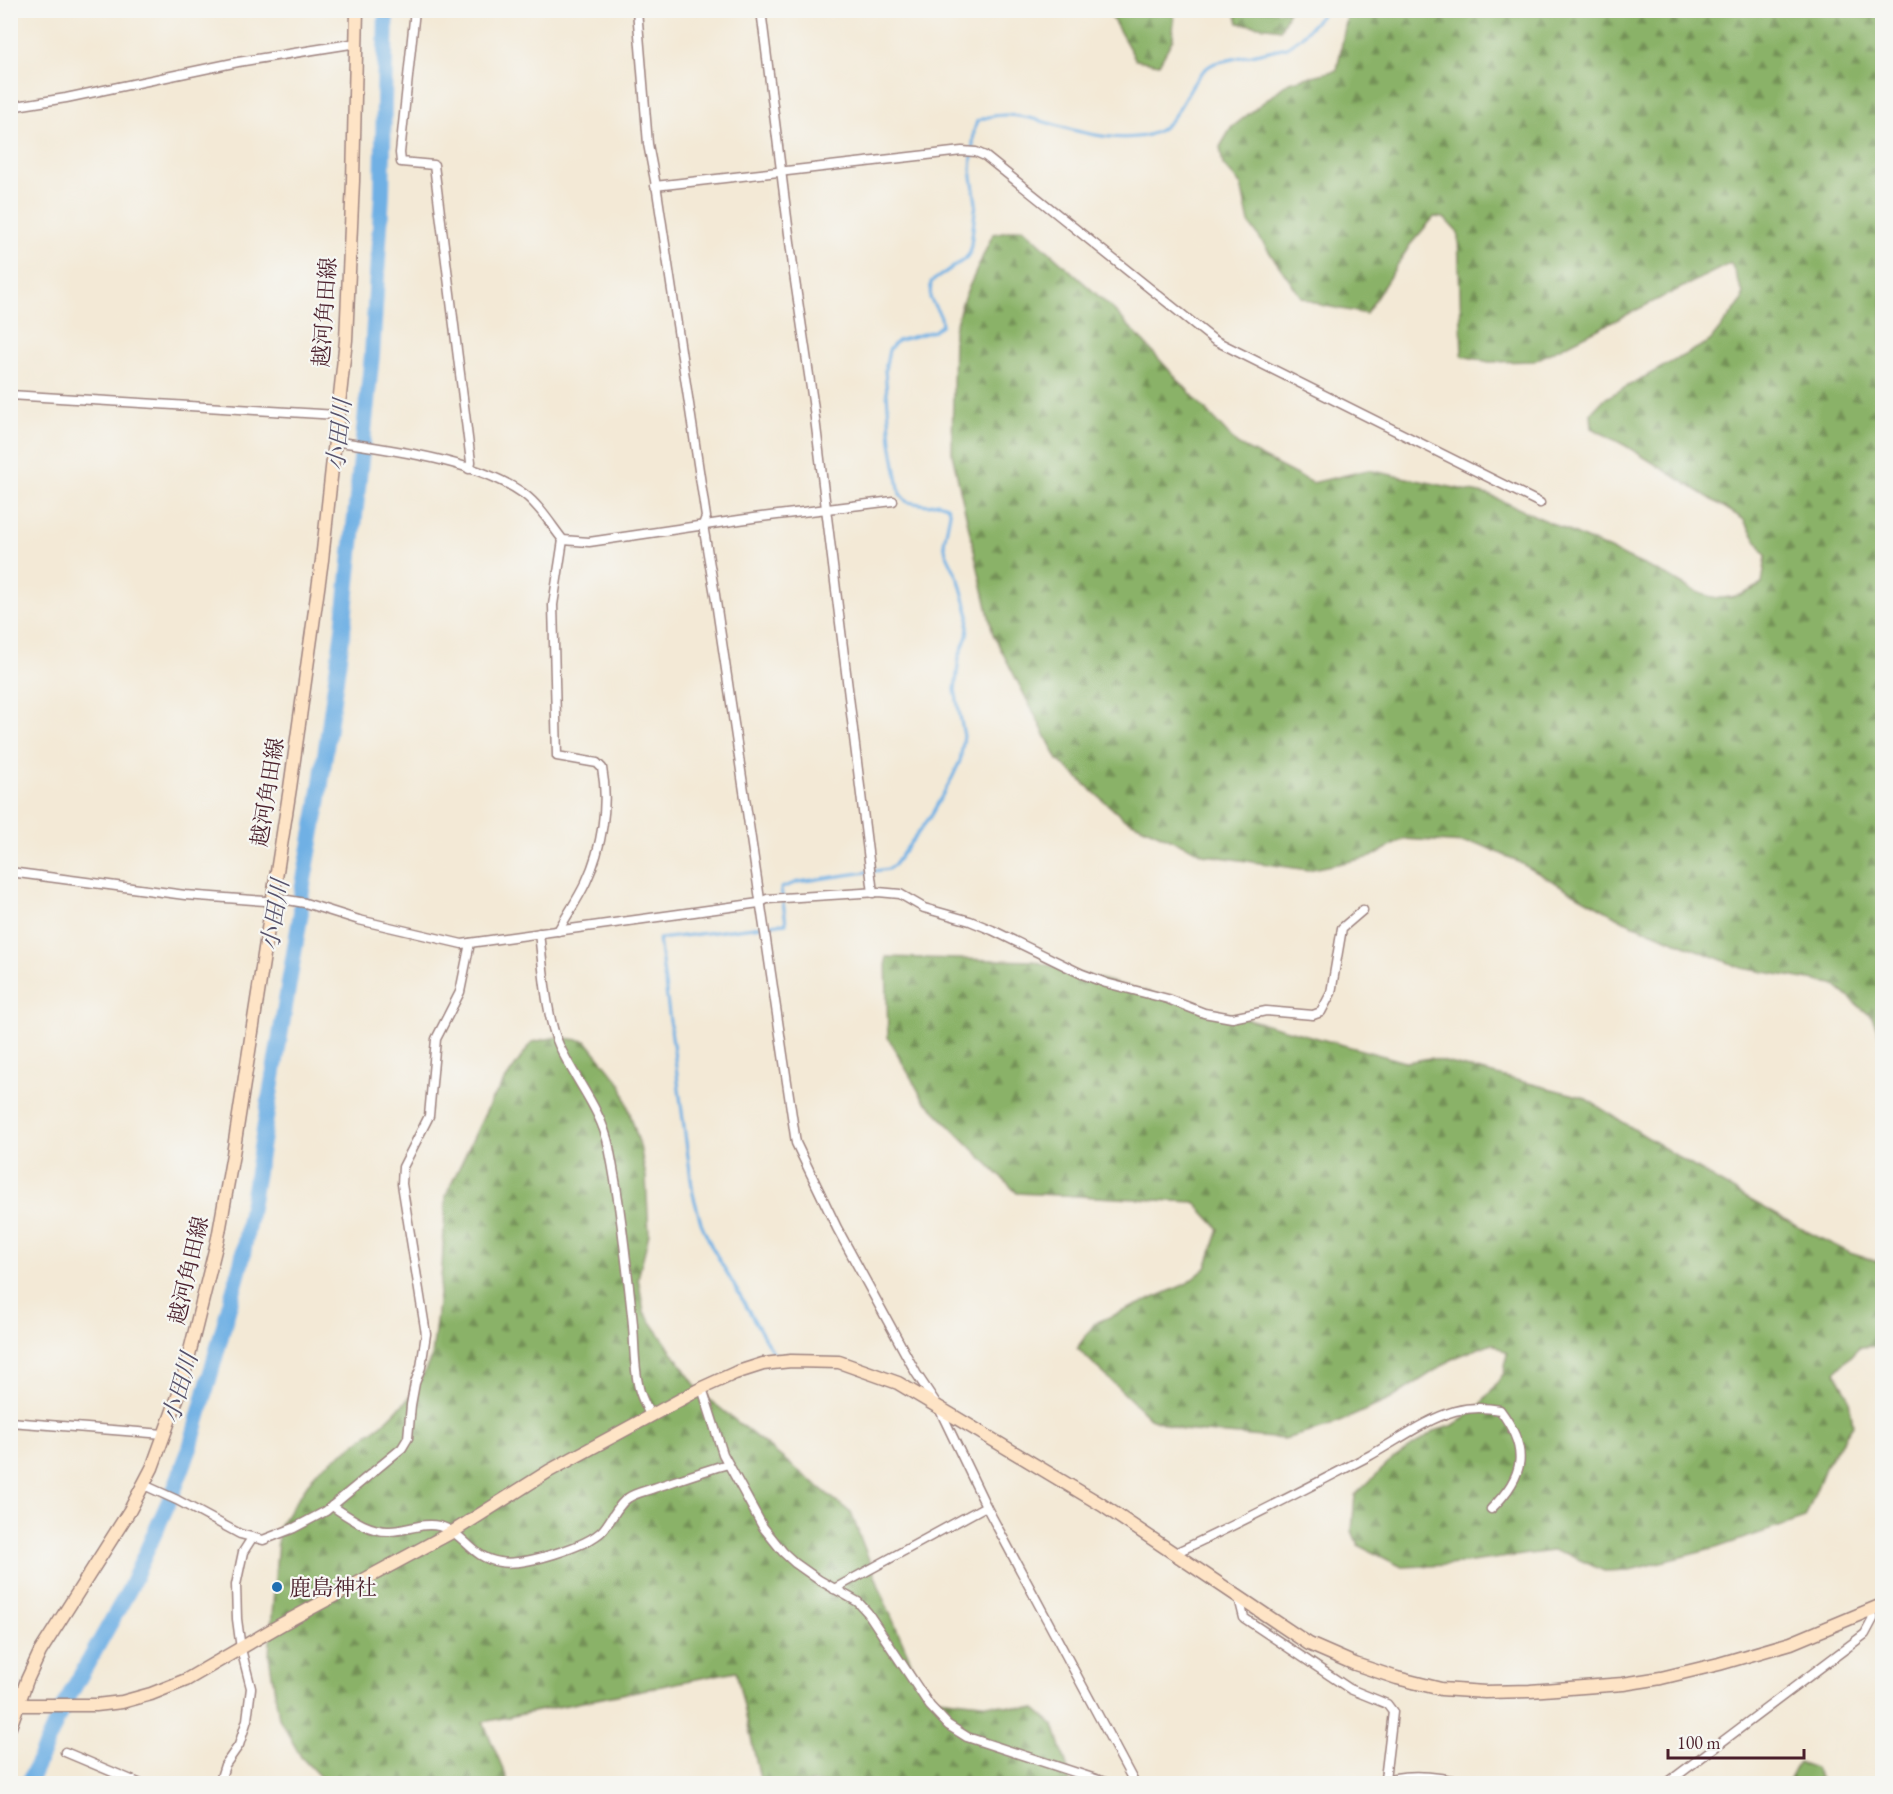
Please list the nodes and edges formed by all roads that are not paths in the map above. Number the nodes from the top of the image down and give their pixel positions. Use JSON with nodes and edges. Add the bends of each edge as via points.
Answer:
{"nodes":[{"id":1,"x":357,"y":10,"type":"edge"},
{"id":2,"x":415,"y":10,"type":"edge"},
{"id":3,"x":637,"y":10,"type":"edge"},
{"id":4,"x":761,"y":10,"type":"edge"},
{"id":5,"x":357,"y":43,"type":"junction"},
{"id":6,"x":10,"y":107,"type":"edge"},
{"id":7,"x":782,"y":172,"type":"junction"},
{"id":8,"x":655,"y":186,"type":"junction"},
{"id":9,"x":10,"y":395,"type":"edge"},
{"id":10,"x":337,"y":415,"type":"junction"},
{"id":11,"x":334,"y":441,"type":"junction"},
{"id":12,"x":469,"y":470,"type":"junction"},
{"id":13,"x":893,"y":501,"type":"dead end"},
{"id":14,"x":1540,"y":503,"type":"dead end"},
{"id":15,"x":825,"y":508,"type":"junction"},
{"id":16,"x":703,"y":525,"type":"junction"},
{"id":17,"x":563,"y":540,"type":"junction"},
{"id":18,"x":10,"y":872,"type":"edge"},
{"id":19,"x":873,"y":893,"type":"junction"},
{"id":20,"x":272,"y":899,"type":"junction"},
{"id":21,"x":759,"y":903,"type":"junction"},
{"id":22,"x":1363,"y":909,"type":"dead end"},
{"id":23,"x":558,"y":931,"type":"junction"},
{"id":24,"x":539,"y":933,"type":"junction"},
{"id":25,"x":470,"y":943,"type":"junction"},
{"id":26,"x":702,"y":1388,"type":"junction"},
{"id":27,"x":938,"y":1406,"type":"junction"},
{"id":28,"x":651,"y":1417,"type":"junction"},
{"id":29,"x":10,"y":1422,"type":"edge"},
{"id":30,"x":164,"y":1434,"type":"junction"},
{"id":31,"x":728,"y":1464,"type":"junction"},
{"id":32,"x":144,"y":1485,"type":"junction"},
{"id":33,"x":332,"y":1506,"type":"junction"},
{"id":34,"x":986,"y":1506,"type":"junction"},
{"id":35,"x":1491,"y":1509,"type":"dead end"},
{"id":36,"x":454,"y":1531,"type":"junction"},
{"id":37,"x":252,"y":1538,"type":"junction"},
{"id":38,"x":1175,"y":1553,"type":"junction"},
{"id":39,"x":834,"y":1589,"type":"junction"},
{"id":40,"x":1239,"y":1598,"type":"junction"},
{"id":41,"x":1882,"y":1605,"type":"edge"},
{"id":42,"x":1870,"y":1610,"type":"junction"},
{"id":43,"x":242,"y":1649,"type":"junction"},
{"id":44,"x":14,"y":1705,"type":"edge"},
{"id":45,"x":10,"y":1727,"type":"edge"},
{"id":46,"x":65,"y":1752,"type":"dead end"},
{"id":47,"x":1385,"y":1779,"type":"junction"},
{"id":48,"x":141,"y":1784,"type":"edge"},
{"id":49,"x":219,"y":1784,"type":"edge"},
{"id":50,"x":1111,"y":1784,"type":"edge"},
{"id":51,"x":1135,"y":1784,"type":"edge"},
{"id":52,"x":1374,"y":1784,"type":"edge"},
{"id":53,"x":1469,"y":1784,"type":"edge"},
{"id":54,"x":1666,"y":1784,"type":"edge"}],
"edges":[{"from":1,"to":5,"type":"street","name":"越河角田線"},
{"from":2,"to":12,"type":"street","via":[[401,162],[434,165]]},
{"from":3,"to":8,"type":"street"},
{"from":4,"to":7,"type":"street"},
{"from":5,"to":6,"type":"street"},
{"from":5,"to":10,"type":"street","name":"越河角田線","via":[[346,340]]},
{"from":7,"to":8,"type":"street"},
{"from":7,"to":14,"type":"street","via":[[976,152],[1214,340]]},
{"from":7,"to":15,"type":"street"},
{"from":8,"to":16,"type":"street","via":[[695,436],[706,517]]},
{"from":9,"to":10,"type":"street"},
{"from":10,"to":11,"type":"street","name":"越河角田線"},
{"from":11,"to":12,"type":"street","via":[[403,452]]},
{"from":11,"to":20,"type":"street","name":"越河角田線","via":[[322,560]]},
{"from":12,"to":17,"type":"street","via":[[500,479],[526,496]]},
{"from":13,"to":15,"type":"street"},
{"from":15,"to":16,"type":"street"},
{"from":15,"to":19,"type":"street"},
{"from":16,"to":17,"type":"street","via":[[589,542]]},
{"from":16,"to":21,"type":"street"},
{"from":17,"to":23,"type":"street","via":[[554,605],[557,756],[597,764],[604,778],[597,854],[586,883]]},
{"from":18,"to":20,"type":"street","via":[[185,895]]},
{"from":19,"to":21,"type":"street"},
{"from":19,"to":22,"type":"street","via":[[900,894],[924,908],[970,921],[1106,983],[1232,1018],[1266,1011],[1313,1015],[1321,1012],[1331,993],[1342,928]]},
{"from":20,"to":25,"type":"street","via":[[305,903],[370,922]]},
{"from":20,"to":30,"type":"street","name":"越河角田線","via":[[218,1238],[180,1391]]},
{"from":21,"to":23,"type":"street"},
{"from":21,"to":27,"type":"street","via":[[796,1143],[868,1286]]},
{"from":23,"to":24,"type":"street"},
{"from":24,"to":25,"type":"street"},
{"from":24,"to":28,"type":"street","via":[[553,1028],[603,1126],[609,1146],[639,1390]]},
{"from":25,"to":33,"type":"street","via":[[460,992],[436,1039],[429,1116],[403,1167],[426,1334],[408,1438],[402,1448]]},
{"from":26,"to":27,"type":"street","via":[[763,1364],[839,1362],[898,1383]]},
{"from":26,"to":28,"type":"street"},
{"from":26,"to":31,"type":"street"},
{"from":27,"to":34,"type":"street"},
{"from":27,"to":38,"type":"street"},
{"from":28,"to":36,"type":"street","via":[[549,1471]]},
{"from":29,"to":30,"type":"street"},
{"from":30,"to":32,"type":"street","name":"越河角田線"},
{"from":31,"to":36,"type":"street","via":[[629,1497],[590,1540],[545,1557],[523,1562],[488,1560]]},
{"from":31,"to":39,"type":"street","via":[[763,1527],[783,1552]]},
{"from":32,"to":37,"type":"street"},
{"from":32,"to":44,"type":"street","name":"越河角田線","via":[[40,1652]]},
{"from":33,"to":36,"type":"street","via":[[375,1529],[390,1531],[433,1524]]},
{"from":33,"to":37,"type":"street","via":[[294,1528],[263,1540]]},
{"from":34,"to":39,"type":"street"},
{"from":34,"to":51,"type":"street"},
{"from":35,"to":38,"type":"street","via":[[1520,1467],[1521,1448],[1500,1410],[1473,1407],[1428,1422]]},
{"from":36,"to":43,"type":"street"},
{"from":37,"to":43,"type":"street","via":[[243,1552],[236,1585]]},
{"from":38,"to":40,"type":"street"},
{"from":39,"to":50,"type":"street","via":[[858,1602],[868,1613],[930,1706],[948,1725],[976,1740]]},
{"from":40,"to":42,"type":"street","via":[[1309,1644],[1355,1664],[1441,1689],[1485,1692],[1573,1689],[1661,1678],[1791,1642]]},
{"from":40,"to":47,"type":"street","via":[[1244,1618],[1350,1689],[1387,1704],[1393,1712]]},
{"from":41,"to":42,"type":"street"},
{"from":42,"to":54,"type":"street","via":[[1873,1619],[1864,1634]]},
{"from":43,"to":44,"type":"street","via":[[186,1680],[122,1702],[96,1706]]},
{"from":43,"to":49,"type":"street","via":[[251,1688],[247,1720]]},
{"from":44,"to":45,"type":"street","name":"越河角田線"},
{"from":46,"to":48,"type":"street"},
{"from":47,"to":52,"type":"street"},
{"from":47,"to":53,"type":"street","via":[[1418,1776]]}]}
